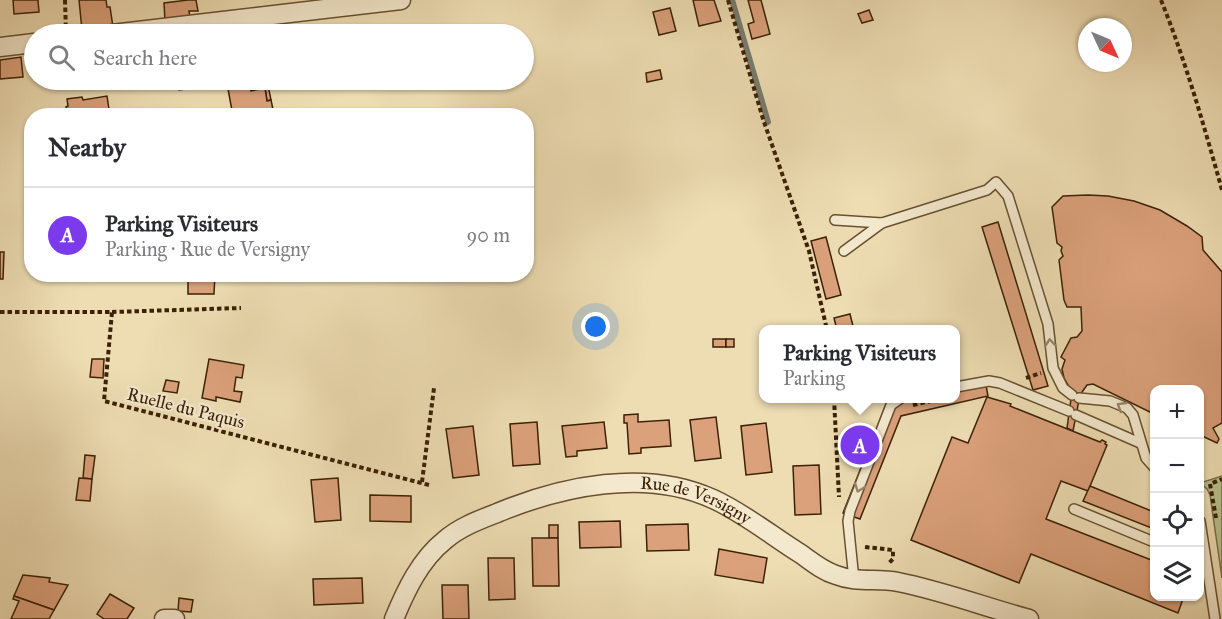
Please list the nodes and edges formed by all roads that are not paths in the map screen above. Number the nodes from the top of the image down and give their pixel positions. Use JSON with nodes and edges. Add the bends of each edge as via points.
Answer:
{"nodes":[{"id":1,"x":401,"y":0,"type":"edge"},
{"id":2,"x":197,"y":24,"type":"edge"},
{"id":3,"x":24,"y":44,"type":"edge"},
{"id":4,"x":0,"y":47,"type":"edge"},
{"id":5,"x":835,"y":220,"type":"dead end"},
{"id":6,"x":882,"y":223,"type":"junction"},
{"id":7,"x":844,"y":251,"type":"dead end"},
{"id":8,"x":960,"y":386,"type":"edge"},
{"id":9,"x":894,"y":403,"type":"edge"},
{"id":10,"x":1140,"y":442,"type":"junction"},
{"id":11,"x":1150,"y":462,"type":"edge"},
{"id":12,"x":1074,"y":509,"type":"dead end"},
{"id":13,"x":1150,"y":540,"type":"edge"},
{"id":14,"x":1204,"y":567,"type":"edge"},
{"id":15,"x":853,"y":571,"type":"junction"},
{"id":16,"x":164,"y":619,"type":"edge"},
{"id":17,"x":175,"y":619,"type":"edge"},
{"id":18,"x":394,"y":619,"type":"edge"},
{"id":19,"x":1029,"y":619,"type":"edge"},
{"id":20,"x":1215,"y":619,"type":"edge"}],
"edges":[{"from":1,"to":2,"type":"street"},
{"from":3,"to":4,"type":"street"},
{"from":5,"to":6,"type":"lane"},
{"from":6,"to":7,"type":"lane"},
{"from":10,"to":6,"type":"lane","one_way":true,"via":[[1127,408],[1110,401],[1075,397],[1063,388],[1053,368],[1048,324],[1008,196],[996,182],[987,190]]},
{"from":8,"to":10,"type":"lane","via":[[989,381],[1011,386]]},
{"from":9,"to":15,"type":"lane","one_way":true,"via":[[850,511]]},
{"from":10,"to":11,"type":"lane"},
{"from":12,"to":13,"type":"lane"},
{"from":14,"to":20,"type":"lane"},
{"from":15,"to":18,"type":"street","name":"Rue de Versigny","via":[[843,578],[822,568],[713,499],[678,487],[635,483],[542,497],[464,527],[431,552]]},
{"from":15,"to":19,"type":"street","name":"Rue de Versigny"},
{"from":16,"to":17,"type":"street"}]}
